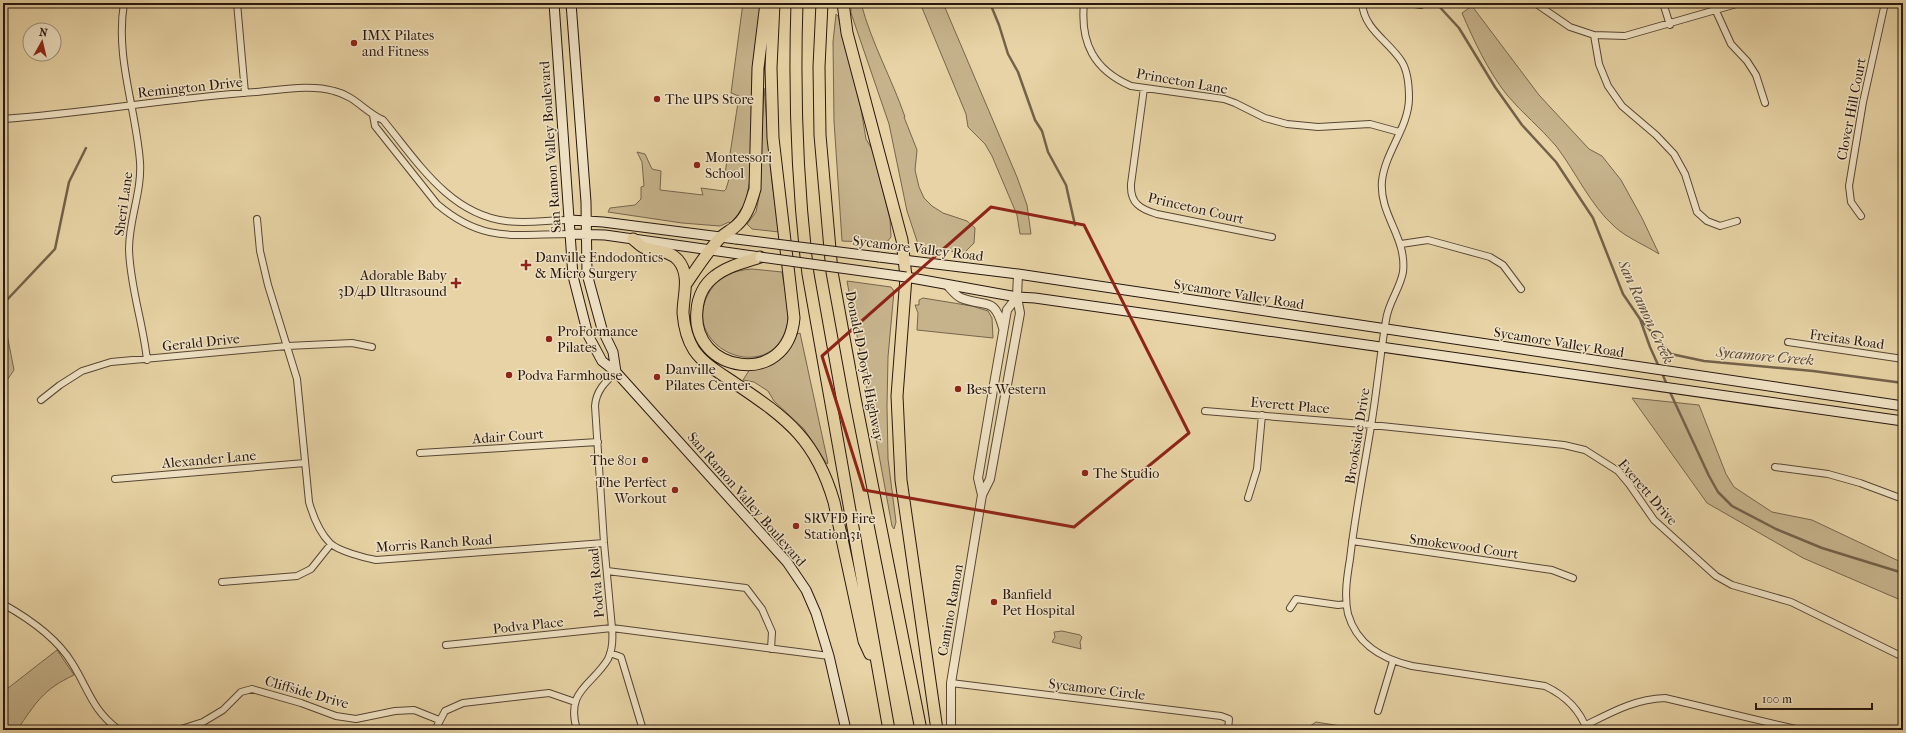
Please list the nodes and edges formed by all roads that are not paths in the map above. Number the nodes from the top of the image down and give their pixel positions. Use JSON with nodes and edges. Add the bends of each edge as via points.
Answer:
{"nodes":[{"id":1,"x":124,"y":3,"type":"edge"},
{"id":2,"x":237,"y":3,"type":"edge"},
{"id":3,"x":554,"y":3,"type":"edge"},
{"id":4,"x":571,"y":3,"type":"edge"},
{"id":5,"x":766,"y":3,"type":"edge"},
{"id":6,"x":774,"y":3,"type":"edge"},
{"id":7,"x":797,"y":3,"type":"edge"},
{"id":8,"x":822,"y":3,"type":"edge"},
{"id":9,"x":843,"y":3,"type":"edge"},
{"id":10,"x":1084,"y":3,"type":"edge"},
{"id":11,"x":1362,"y":3,"type":"edge"},
{"id":12,"x":1408,"y":3,"type":"edge"},
{"id":13,"x":1536,"y":3,"type":"edge"},
{"id":14,"x":1663,"y":3,"type":"edge"},
{"id":15,"x":1740,"y":3,"type":"edge"},
{"id":16,"x":1885,"y":3,"type":"edge"},
{"id":17,"x":1421,"y":5,"type":"dead end"},
{"id":18,"x":1716,"y":11,"type":"junction"},
{"id":19,"x":1670,"y":25,"type":"junction"},
{"id":20,"x":1594,"y":35,"type":"junction"},
{"id":21,"x":1144,"y":88,"type":"junction"},
{"id":22,"x":245,"y":93,"type":"junction"},
{"id":23,"x":1765,"y":103,"type":"dead end"},
{"id":24,"x":131,"y":105,"type":"junction"},
{"id":25,"x":373,"y":116,"type":"junction"},
{"id":26,"x":3,"y":119,"type":"edge"},
{"id":27,"x":1399,"y":132,"type":"junction"},
{"id":28,"x":1861,"y":216,"type":"dead end"},
{"id":29,"x":257,"y":219,"type":"dead end"},
{"id":30,"x":570,"y":220,"type":"junction"},
{"id":31,"x":586,"y":220,"type":"junction"},
{"id":32,"x":1738,"y":221,"type":"dead end"},
{"id":33,"x":571,"y":234,"type":"junction"},
{"id":34,"x":586,"y":234,"type":"junction"},
{"id":35,"x":721,"y":237,"type":"junction"},
{"id":36,"x":1272,"y":237,"type":"dead end"},
{"id":37,"x":633,"y":239,"type":"junction"},
{"id":38,"x":1401,"y":244,"type":"junction"},
{"id":39,"x":710,"y":250,"type":"junction"},
{"id":40,"x":760,"y":257,"type":"junction"},
{"id":41,"x":903,"y":260,"type":"junction"},
{"id":42,"x":1018,"y":274,"type":"junction"},
{"id":43,"x":906,"y":277,"type":"junction"},
{"id":44,"x":686,"y":284,"type":"junction"},
{"id":45,"x":947,"y":285,"type":"junction"},
{"id":46,"x":1521,"y":289,"type":"dead end"},
{"id":47,"x":1017,"y":297,"type":"junction"},
{"id":48,"x":1004,"y":330,"type":"junction"},
{"id":49,"x":1385,"y":330,"type":"junction"},
{"id":50,"x":1788,"y":342,"type":"dead end"},
{"id":51,"x":288,"y":346,"type":"junction"},
{"id":52,"x":372,"y":347,"type":"dead end"},
{"id":53,"x":1382,"y":347,"type":"junction"},
{"id":54,"x":1903,"y":359,"type":"edge"},
{"id":55,"x":147,"y":360,"type":"junction"},
{"id":56,"x":616,"y":372,"type":"junction"},
{"id":57,"x":41,"y":400,"type":"dead end"},
{"id":58,"x":1903,"y":406,"type":"edge"},
{"id":59,"x":1206,"y":411,"type":"dead end"},
{"id":60,"x":1262,"y":415,"type":"junction"},
{"id":61,"x":1903,"y":421,"type":"edge"},
{"id":62,"x":1371,"y":425,"type":"junction"},
{"id":63,"x":598,"y":442,"type":"junction"},
{"id":64,"x":420,"y":454,"type":"dead end"},
{"id":65,"x":305,"y":463,"type":"junction"},
{"id":66,"x":1775,"y":467,"type":"dead end"},
{"id":67,"x":115,"y":479,"type":"dead end"},
{"id":68,"x":982,"y":495,"type":"junction"},
{"id":69,"x":1248,"y":498,"type":"dead end"},
{"id":70,"x":1903,"y":499,"type":"edge"},
{"id":71,"x":1352,"y":542,"type":"junction"},
{"id":72,"x":604,"y":543,"type":"junction"},
{"id":73,"x":330,"y":544,"type":"junction"},
{"id":74,"x":607,"y":570,"type":"junction"},
{"id":75,"x":1573,"y":578,"type":"dead end"},
{"id":76,"x":222,"y":582,"type":"dead end"},
{"id":77,"x":3,"y":604,"type":"edge"},
{"id":78,"x":1346,"y":604,"type":"junction"},
{"id":79,"x":1290,"y":608,"type":"dead end"},
{"id":80,"x":612,"y":628,"type":"junction"},
{"id":81,"x":446,"y":645,"type":"dead end"},
{"id":82,"x":771,"y":649,"type":"junction"},
{"id":83,"x":610,"y":652,"type":"junction"},
{"id":84,"x":829,"y":656,"type":"junction"},
{"id":85,"x":1903,"y":657,"type":"edge"},
{"id":86,"x":1393,"y":662,"type":"junction"},
{"id":87,"x":878,"y":673,"type":"junction"},
{"id":88,"x":951,"y":683,"type":"junction"},
{"id":89,"x":575,"y":702,"type":"junction"},
{"id":90,"x":1378,"y":711,"type":"dead end"},
{"id":91,"x":439,"y":720,"type":"junction"},
{"id":92,"x":1587,"y":727,"type":"edge"},
{"id":93,"x":119,"y":730,"type":"edge"},
{"id":94,"x":178,"y":730,"type":"edge"},
{"id":95,"x":435,"y":730,"type":"edge"},
{"id":96,"x":577,"y":730,"type":"edge"},
{"id":97,"x":643,"y":730,"type":"edge"},
{"id":98,"x":846,"y":730,"type":"edge"},
{"id":99,"x":889,"y":730,"type":"edge"},
{"id":100,"x":921,"y":730,"type":"edge"},
{"id":101,"x":937,"y":730,"type":"edge"},
{"id":102,"x":951,"y":730,"type":"edge"},
{"id":103,"x":1228,"y":730,"type":"edge"},
{"id":104,"x":1800,"y":730,"type":"edge"}],
"edges":[{"from":1,"to":24,"type":"street","name":"Sheri Lane","via":[[122,53]]},
{"from":2,"to":22,"type":"street"},
{"from":3,"to":30,"type":"main road","name":"San Ramon Valley Boulevard"},
{"from":4,"to":31,"type":"main road"},
{"from":5,"to":35,"type":"highway","via":[[758,68],[755,189],[745,217]]},
{"from":6,"to":40,"type":"highway","via":[[771,68],[773,138],[793,330],[789,341],[770,360],[760,364],[734,363],[709,349],[698,328],[697,306],[706,284],[715,276],[726,269]]},
{"from":7,"to":87,"type":"highway","via":[[794,67],[796,136],[805,250]]},
{"from":8,"to":100,"type":"highway","name":"Donald D Doyle Highway","via":[[819,67],[820,135],[832,272]]},
{"from":9,"to":41,"type":"highway","via":[[847,33],[902,240]]},
{"from":10,"to":21,"type":"street","name":"Princeton Lane","via":[[1084,30],[1089,48],[1097,62],[1119,81]]},
{"from":11,"to":27,"type":"street","name":"Brookside Drive","via":[[1364,16],[1369,24],[1399,58],[1406,72],[1409,101]]},
{"from":12,"to":17,"type":"street"},
{"from":13,"to":20,"type":"street","via":[[1570,27]]},
{"from":14,"to":19,"type":"street"},
{"from":15,"to":18,"type":"street"},
{"from":16,"to":28,"type":"street","name":"Clover Hill Court","via":[[1863,102],[1849,186],[1851,202]]},
{"from":18,"to":19,"type":"street"},
{"from":18,"to":23,"type":"street","via":[[1730,44],[1747,61],[1756,75]]},
{"from":19,"to":20,"type":"street","via":[[1625,36]]},
{"from":20,"to":32,"type":"street","via":[[1599,64],[1608,86],[1622,106],[1674,154],[1685,174],[1697,212],[1707,221],[1720,226]]},
{"from":21,"to":27,"type":"street","name":"Princeton Lane","via":[[1224,100],[1265,118],[1287,124],[1318,127],[1370,124]]},
{"from":21,"to":36,"type":"street","name":"Princeton Court","via":[[1130,184],[1130,192],[1135,202],[1157,214]]},
{"from":22,"to":24,"type":"street","name":"Remington Drive"},
{"from":22,"to":25,"type":"street","name":"Remington Drive","via":[[318,88],[349,95]]},
{"from":24,"to":26,"type":"street","name":"Remington Drive","via":[[61,115]]},
{"from":24,"to":55,"type":"street","name":"Sheri Lane","via":[[140,168],[139,189],[130,234],[129,261]]},
{"from":25,"to":30,"type":"street","name":"Remington Drive","via":[[383,120],[446,194],[469,210],[493,219],[514,222]]},
{"from":25,"to":33,"type":"street","via":[[375,126],[437,204],[449,214],[480,230],[501,235]]},
{"from":27,"to":38,"type":"street","name":"Brookside Drive","via":[[1386,164],[1382,187],[1386,209]]},
{"from":29,"to":51,"type":"street","via":[[260,250],[268,285]]},
{"from":30,"to":31,"type":"main road","name":"Sycamore Valley Road"},
{"from":30,"to":33,"type":"main road","name":"San Ramon Valley Boulevard"},
{"from":31,"to":34,"type":"main road"},
{"from":31,"to":35,"type":"main road","name":"Sycamore Valley Road"},
{"from":33,"to":34,"type":"main road","name":"Sycamore Valley Road"},
{"from":33,"to":56,"type":"main road","name":"San Ramon Valley Boulevard","via":[[573,276],[588,335],[602,361]]},
{"from":34,"to":37,"type":"main road","name":"Sycamore Valley Road"},
{"from":34,"to":56,"type":"main road","via":[[589,281],[602,329],[613,352]]},
{"from":35,"to":39,"type":"highway"},
{"from":35,"to":41,"type":"main road","name":"Sycamore Valley Road","bridge":true},
{"from":37,"to":39,"type":"main road","name":"Sycamore Valley Road"},
{"from":37,"to":44,"type":"highway","via":[[644,248],[673,255],[682,265]]},
{"from":38,"to":46,"type":"street","via":[[1428,240],[1490,257],[1503,265]]},
{"from":38,"to":49,"type":"street","name":"Brookside Drive","via":[[1402,274],[1388,312]]},
{"from":39,"to":40,"type":"main road","name":"Sycamore Valley Road"},
{"from":39,"to":44,"type":"highway"},
{"from":40,"to":43,"type":"main road","name":"Sycamore Valley Road","bridge":true},
{"from":41,"to":42,"type":"main road","name":"Sycamore Valley Road"},
{"from":41,"to":43,"type":"highway"},
{"from":42,"to":47,"type":"street","name":"Camino Ramon"},
{"from":42,"to":49,"type":"main road","name":"Sycamore Valley Road"},
{"from":43,"to":45,"type":"main road","name":"Sycamore Valley Road"},
{"from":43,"to":101,"type":"highway","via":[[898,396],[900,466],[908,542]]},
{"from":44,"to":87,"type":"highway","via":[[683,312],[685,329],[695,351],[714,369],[764,402],[793,426],[804,438],[821,466],[837,517],[864,641]]},
{"from":45,"to":47,"type":"main road","name":"Sycamore Valley Road"},
{"from":45,"to":48,"type":"street","via":[[960,298],[989,304],[999,314]]},
{"from":47,"to":48,"type":"street","name":"Camino Ramon","via":[[1008,310]]},
{"from":47,"to":53,"type":"main road","name":"Sycamore Valley Road"},
{"from":47,"to":68,"type":"street","name":"Camino Ramon","via":[[1020,313],[990,479]]},
{"from":48,"to":68,"type":"street","name":"Camino Ramon","via":[[978,478]]},
{"from":49,"to":53,"type":"street","name":"Brookside Drive"},
{"from":49,"to":58,"type":"main road","name":"Sycamore Valley Road"},
{"from":50,"to":54,"type":"street","name":"Freitas Road"},
{"from":51,"to":52,"type":"street","name":"Gerald Drive","via":[[352,343]]},
{"from":51,"to":55,"type":"street","name":"Gerald Drive"},
{"from":51,"to":65,"type":"street","via":[[297,378]]},
{"from":53,"to":61,"type":"main road","name":"Sycamore Valley Road"},
{"from":53,"to":62,"type":"street","name":"Brookside Drive"},
{"from":55,"to":57,"type":"street","name":"Gerald Drive","via":[[111,362],[82,371]]},
{"from":56,"to":63,"type":"street","name":"Podva Road","via":[[602,385],[595,400]]},
{"from":56,"to":84,"type":"main road","name":"San Ramon Valley Boulevard","via":[[787,562],[812,600]]},
{"from":59,"to":60,"type":"street","name":"Everett Place"},
{"from":60,"to":62,"type":"street","name":"Everett Place"},
{"from":60,"to":69,"type":"street","via":[[1257,469]]},
{"from":62,"to":71,"type":"street","name":"Brookside Drive"},
{"from":62,"to":85,"type":"street","name":"Everett Drive","via":[[1564,445],[1585,450],[1618,471],[1654,520],[1716,576],[1732,585],[1791,602]]},
{"from":63,"to":64,"type":"street","name":"Adair Court"},
{"from":63,"to":72,"type":"street","name":"Podva Road"},
{"from":65,"to":67,"type":"street","name":"Alexander Lane"},
{"from":65,"to":73,"type":"street","via":[[314,519]]},
{"from":66,"to":70,"type":"street","via":[[1828,474],[1860,482]]},
{"from":68,"to":88,"type":"street","name":"Camino Ramon"},
{"from":71,"to":75,"type":"street","name":"Smokewood Court","via":[[1552,570]]},
{"from":71,"to":78,"type":"street","name":"Brookside Drive"},
{"from":72,"to":73,"type":"street","name":"Morris Ranch Road","via":[[376,560],[362,558]]},
{"from":72,"to":74,"type":"street","name":"Podva Road"},
{"from":73,"to":76,"type":"street","via":[[311,569],[298,576]]},
{"from":74,"to":80,"type":"street","name":"Podva Road"},
{"from":74,"to":82,"type":"street","via":[[746,588],[762,609],[772,632]]},
{"from":77,"to":93,"type":"street","via":[[60,645],[96,709]]},
{"from":78,"to":79,"type":"street","via":[[1296,599]]},
{"from":78,"to":86,"type":"street","name":"Brookside Drive","via":[[1361,638],[1381,656]]},
{"from":80,"to":81,"type":"street","name":"Podva Place"},
{"from":80,"to":82,"type":"street","name":"Podva Road"},
{"from":80,"to":83,"type":"street"},
{"from":82,"to":84,"type":"street","name":"Podva Road"},
{"from":83,"to":89,"type":"street"},
{"from":83,"to":97,"type":"street","via":[[621,657]]},
{"from":84,"to":98,"type":"main road","name":"San Ramon Valley Boulevard"},
{"from":86,"to":90,"type":"street"},
{"from":86,"to":92,"type":"street","name":"Brookside Drive","via":[[1545,686],[1570,702]]},
{"from":87,"to":99,"type":"highway"},
{"from":88,"to":102,"type":"street","name":"Camino Ramon"},
{"from":88,"to":103,"type":"street","name":"Sycamore Circle","via":[[1220,716],[1229,719]]},
{"from":89,"to":91,"type":"street","via":[[549,693],[462,703],[445,711]]},
{"from":89,"to":96,"type":"street"},
{"from":91,"to":94,"type":"street","name":"Cliffside Drive","via":[[414,710],[394,711],[356,719],[336,716],[252,689],[241,692],[223,710],[203,722]]},
{"from":91,"to":95,"type":"street"},
{"from":92,"to":104,"type":"street","via":[[1632,703],[1665,698]]}]}
